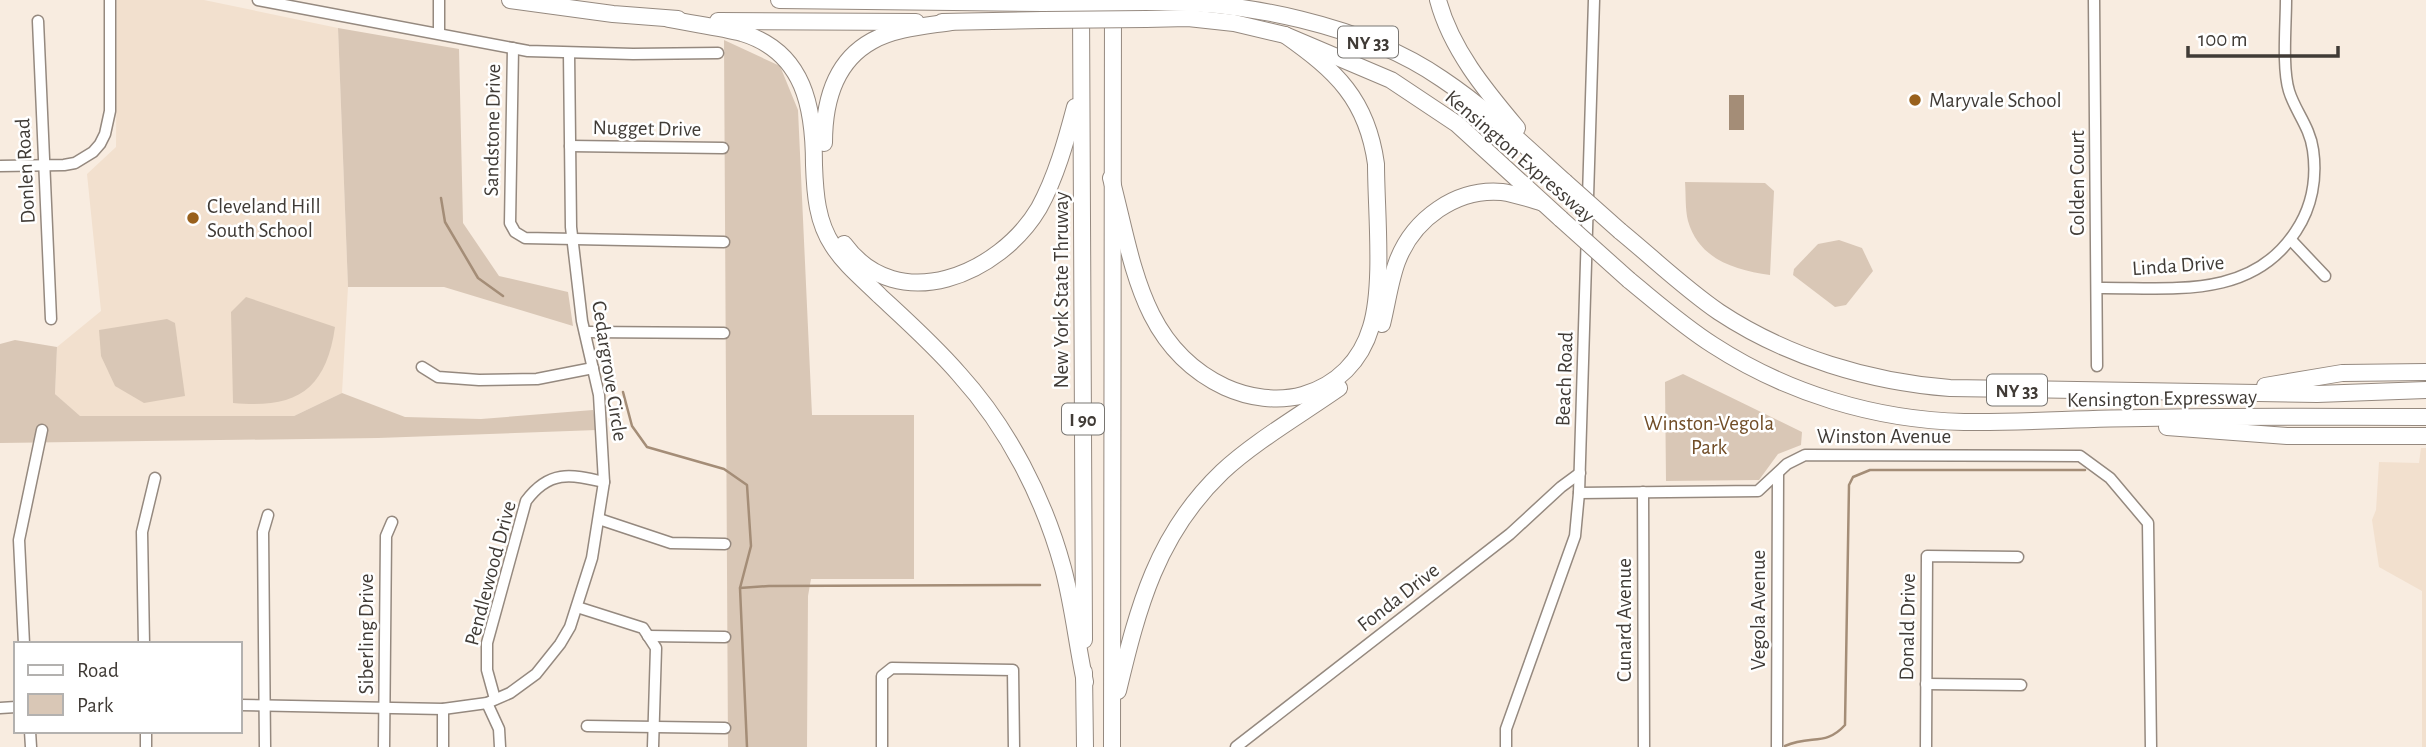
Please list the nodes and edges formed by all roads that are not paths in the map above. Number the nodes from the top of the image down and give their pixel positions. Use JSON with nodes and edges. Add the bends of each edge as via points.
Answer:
{"nodes":[{"id":1,"x":110,"y":0,"type":"edge"},
{"id":2,"x":258,"y":0,"type":"edge"},
{"id":3,"x":439,"y":0,"type":"edge"},
{"id":4,"x":510,"y":0,"type":"edge"},
{"id":5,"x":779,"y":0,"type":"edge"},
{"id":6,"x":1081,"y":0,"type":"edge"},
{"id":7,"x":1113,"y":0,"type":"edge"},
{"id":8,"x":1438,"y":0,"type":"edge"},
{"id":9,"x":1594,"y":0,"type":"edge"},
{"id":10,"x":2094,"y":0,"type":"edge"},
{"id":11,"x":2286,"y":0,"type":"edge"},
{"id":12,"x":1163,"y":1,"type":"edge"},
{"id":13,"x":944,"y":2,"type":"edge"},
{"id":14,"x":669,"y":19,"type":"junction"},
{"id":15,"x":38,"y":21,"type":"dead end"},
{"id":16,"x":951,"y":22,"type":"junction"},
{"id":17,"x":439,"y":33,"type":"junction"},
{"id":18,"x":1284,"y":35,"type":"junction"},
{"id":19,"x":513,"y":48,"type":"junction"},
{"id":20,"x":569,"y":52,"type":"junction"},
{"id":21,"x":718,"y":53,"type":"dead end"},
{"id":22,"x":1080,"y":91,"type":"junction"},
{"id":23,"x":570,"y":146,"type":"junction"},
{"id":24,"x":723,"y":148,"type":"dead end"},
{"id":25,"x":0,"y":166,"type":"edge"},
{"id":26,"x":44,"y":166,"type":"junction"},
{"id":27,"x":1552,"y":170,"type":"junction"},
{"id":28,"x":1111,"y":178,"type":"junction"},
{"id":29,"x":1543,"y":203,"type":"junction"},
{"id":30,"x":572,"y":238,"type":"junction"},
{"id":31,"x":2291,"y":240,"type":"junction"},
{"id":32,"x":724,"y":242,"type":"dead end"},
{"id":33,"x":2325,"y":275,"type":"dead end"},
{"id":34,"x":2097,"y":288,"type":"junction"},
{"id":35,"x":51,"y":319,"type":"dead end"},
{"id":36,"x":585,"y":332,"type":"junction"},
{"id":37,"x":724,"y":333,"type":"dead end"},
{"id":38,"x":2097,"y":366,"type":"dead end"},
{"id":39,"x":422,"y":367,"type":"dead end"},
{"id":40,"x":593,"y":368,"type":"junction"},
{"id":41,"x":2426,"y":372,"type":"edge"},
{"id":42,"x":2426,"y":390,"type":"edge"},
{"id":43,"x":2200,"y":392,"type":"junction"},
{"id":44,"x":2426,"y":417,"type":"edge"},
{"id":45,"x":2063,"y":420,"type":"junction"},
{"id":46,"x":42,"y":430,"type":"dead end"},
{"id":47,"x":2426,"y":436,"type":"edge"},
{"id":48,"x":1580,"y":473,"type":"junction"},
{"id":49,"x":1778,"y":473,"type":"junction"},
{"id":50,"x":155,"y":478,"type":"dead end"},
{"id":51,"x":604,"y":482,"type":"junction"},
{"id":52,"x":1643,"y":492,"type":"junction"},
{"id":53,"x":1579,"y":493,"type":"junction"},
{"id":54,"x":268,"y":515,"type":"dead end"},
{"id":55,"x":599,"y":519,"type":"junction"},
{"id":56,"x":392,"y":522,"type":"dead end"},
{"id":57,"x":725,"y":544,"type":"dead end"},
{"id":58,"x":2018,"y":557,"type":"dead end"},
{"id":59,"x":577,"y":607,"type":"junction"},
{"id":60,"x":648,"y":636,"type":"junction"},
{"id":61,"x":725,"y":637,"type":"dead end"},
{"id":62,"x":24,"y":642,"type":"edge"},
{"id":63,"x":144,"y":642,"type":"edge"},
{"id":64,"x":1084,"y":682,"type":"junction"},
{"id":65,"x":1926,"y":684,"type":"junction"},
{"id":66,"x":2021,"y":685,"type":"dead end"},
{"id":67,"x":491,"y":701,"type":"junction"},
{"id":68,"x":242,"y":705,"type":"edge"},
{"id":69,"x":264,"y":705,"type":"junction"},
{"id":70,"x":385,"y":708,"type":"junction"},
{"id":71,"x":443,"y":709,"type":"junction"},
{"id":72,"x":1111,"y":717,"type":"junction"},
{"id":73,"x":587,"y":726,"type":"dead end"},
{"id":74,"x":653,"y":727,"type":"junction"},
{"id":75,"x":725,"y":728,"type":"dead end"},
{"id":76,"x":265,"y":747,"type":"edge"},
{"id":77,"x":384,"y":747,"type":"edge"},
{"id":78,"x":443,"y":747,"type":"edge"},
{"id":79,"x":500,"y":747,"type":"edge"},
{"id":80,"x":653,"y":747,"type":"edge"},
{"id":81,"x":882,"y":747,"type":"edge"},
{"id":82,"x":1014,"y":747,"type":"edge"},
{"id":83,"x":1085,"y":747,"type":"edge"},
{"id":84,"x":1112,"y":747,"type":"edge"},
{"id":85,"x":1236,"y":747,"type":"edge"},
{"id":86,"x":1506,"y":747,"type":"edge"},
{"id":87,"x":1644,"y":747,"type":"edge"},
{"id":88,"x":1777,"y":747,"type":"edge"},
{"id":89,"x":1926,"y":747,"type":"edge"},
{"id":90,"x":2151,"y":747,"type":"edge"}],
"edges":[{"from":1,"to":26,"type":"street","via":[[106,134],[84,158]]},
{"from":2,"to":17,"type":"street"},
{"from":3,"to":17,"type":"street"},
{"from":4,"to":14,"type":"highway","name":"Kensington Expressway","number":"NY 33"},
{"from":5,"to":13,"type":"highway","name":"Kensington Expressway","number":"NY 33"},
{"from":6,"to":22,"type":"highway","name":"New York State Thruway","number":"I 90"},
{"from":7,"to":28,"type":"highway","number":"I 90"},
{"from":8,"to":27,"type":"highway","via":[[1442,17],[1476,77]]},
{"from":9,"to":48,"type":"street","name":"Beach Road"},
{"from":10,"to":34,"type":"street","name":"Colden Court"},
{"from":11,"to":31,"type":"street","name":"Linda Drive","via":[[2286,78],[2309,131],[2315,163],[2306,212]]},
{"from":12,"to":13,"type":"highway","name":"Kensington Expressway","number":"NY 33","bridge":true},
{"from":12,"to":27,"type":"highway","name":"Kensington Expressway","number":"NY 33","via":[[1259,9],[1316,23],[1392,51],[1441,78]]},
{"from":14,"to":16,"type":"highway","name":"Kensington Expressway","number":"NY 33"},
{"from":14,"to":64,"type":"highway","via":[[756,39],[796,73],[811,111],[815,188],[826,234],[851,268],[961,375],[1002,430],[1044,513],[1063,568]]},
{"from":15,"to":26,"type":"street","name":"Donlen Road"},
{"from":16,"to":18,"type":"highway","name":"Kensington Expressway","number":"NY 33","bridge":true,"via":[[1188,18]]},
{"from":16,"to":22,"type":"highway","via":[[873,40],[848,62],[829,94],[824,137],[826,206],[849,251],[882,276],[918,284],[939,281],[974,268],[1009,243],[1039,207]]},
{"from":17,"to":19,"type":"street"},
{"from":18,"to":28,"type":"highway","via":[[1347,87],[1373,142],[1376,307],[1366,342],[1341,376],[1315,391],[1273,398],[1231,390],[1192,367],[1166,341],[1145,301]]},
{"from":18,"to":29,"type":"highway","name":"Kensington Expressway","number":"NY 33","via":[[1391,80],[1427,103],[1457,124]]},
{"from":19,"to":20,"type":"street","name":"Sandstone Drive"},
{"from":19,"to":30,"type":"street","name":"Sandstone Drive","via":[[510,223],[525,238]]},
{"from":20,"to":21,"type":"street","name":"Sandstone Drive"},
{"from":20,"to":23,"type":"street","name":"Cedargrove Circle"},
{"from":22,"to":64,"type":"highway","name":"New York State Thruway","number":"I 90"},
{"from":23,"to":24,"type":"street","name":"Nugget Drive"},
{"from":23,"to":30,"type":"street","name":"Cedargrove Circle"},
{"from":25,"to":26,"type":"street"},
{"from":26,"to":35,"type":"street","name":"Donlen Road"},
{"from":27,"to":43,"type":"highway","name":"Kensington Expressway","number":"NY 33","bridge":true,"via":[[1718,311],[1806,356],[1866,375],[1925,386]]},
{"from":28,"to":72,"type":"highway","number":"I 90"},
{"from":29,"to":45,"type":"highway","name":"Kensington Expressway","number":"NY 33","bridge":true,"via":[[1713,345],[1768,376],[1819,397],[1880,413],[1964,422]]},
{"from":29,"to":72,"type":"highway","via":[[1502,192],[1479,193],[1456,199],[1416,229],[1397,262],[1376,342],[1357,372],[1223,471],[1166,543],[1138,610]]},
{"from":30,"to":32,"type":"street","name":"Sandstone Drive"},
{"from":30,"to":36,"type":"street","name":"Cedargrove Circle"},
{"from":31,"to":33,"type":"street"},
{"from":31,"to":34,"type":"street","name":"Linda Drive","via":[[2268,263],[2227,283]]},
{"from":34,"to":38,"type":"street","name":"Colden Court"},
{"from":36,"to":37,"type":"street"},
{"from":36,"to":40,"type":"street","name":"Cedargrove Circle"},
{"from":39,"to":40,"type":"street","via":[[438,377],[478,380],[537,379]]},
{"from":40,"to":51,"type":"street","name":"Cedargrove Circle"},
{"from":41,"to":43,"type":"highway","via":[[2342,373]]},
{"from":42,"to":43,"type":"highway","name":"Kensington Expressway","number":"NY 33"},
{"from":44,"to":45,"type":"highway","name":"Kensington Expressway","number":"NY 33"},
{"from":45,"to":47,"type":"highway","via":[[2287,436]]},
{"from":46,"to":62,"type":"street","via":[[19,540]]},
{"from":48,"to":53,"type":"street","name":"Beach Road"},
{"from":48,"to":85,"type":"street","name":"Fonda Drive","via":[[1510,534]]},
{"from":49,"to":52,"type":"street","name":"Winston Avenue","via":[[1758,491]]},
{"from":49,"to":88,"type":"street","name":"Vegola Avenue"},
{"from":49,"to":90,"type":"street","name":"Winston Avenue","via":[[1805,455],[2080,456],[2110,478],[2148,523]]},
{"from":50,"to":63,"type":"street","via":[[142,532]]},
{"from":51,"to":55,"type":"street","name":"Cedargrove Circle"},
{"from":51,"to":67,"type":"street","name":"Pendlewood Drive","via":[[574,475],[553,478],[537,485],[526,501],[487,643]]},
{"from":52,"to":53,"type":"street","name":"Winston Avenue"},
{"from":52,"to":87,"type":"street","name":"Cunard Avenue"},
{"from":53,"to":86,"type":"street","name":"Beach Road","via":[[1575,536],[1506,729]]},
{"from":54,"to":69,"type":"street","via":[[264,531]]},
{"from":55,"to":57,"type":"street","via":[[671,544]]},
{"from":55,"to":59,"type":"street","name":"Cedargrove Circle"},
{"from":56,"to":70,"type":"street","name":"Siberling Drive","via":[[386,536]]},
{"from":58,"to":65,"type":"street","name":"Donald Drive","via":[[1927,556]]},
{"from":59,"to":60,"type":"street","via":[[643,628]]},
{"from":59,"to":67,"type":"street","name":"Cedargrove Circle","via":[[548,661],[523,684]]},
{"from":60,"to":61,"type":"street"},
{"from":60,"to":74,"type":"street","via":[[656,648]]},
{"from":64,"to":83,"type":"highway","name":"New York State Thruway","number":"I 90"},
{"from":65,"to":66,"type":"street"},
{"from":65,"to":89,"type":"street","name":"Donald Drive"},
{"from":67,"to":71,"type":"street","name":"Cedargrove Circle"},
{"from":67,"to":79,"type":"street","name":"Pendlewood Drive"},
{"from":68,"to":69,"type":"street","name":"Cedargrove Circle"},
{"from":69,"to":70,"type":"street","name":"Cedargrove Circle"},
{"from":69,"to":76,"type":"street"},
{"from":70,"to":71,"type":"street","name":"Cedargrove Circle"},
{"from":70,"to":77,"type":"street","name":"Siberling Drive"},
{"from":71,"to":78,"type":"street"},
{"from":72,"to":84,"type":"highway","number":"I 90"},
{"from":73,"to":74,"type":"street"},
{"from":74,"to":75,"type":"street"},
{"from":74,"to":80,"type":"street"},
{"from":81,"to":82,"type":"street","via":[[882,676],[892,668],[1013,670]]}]}
